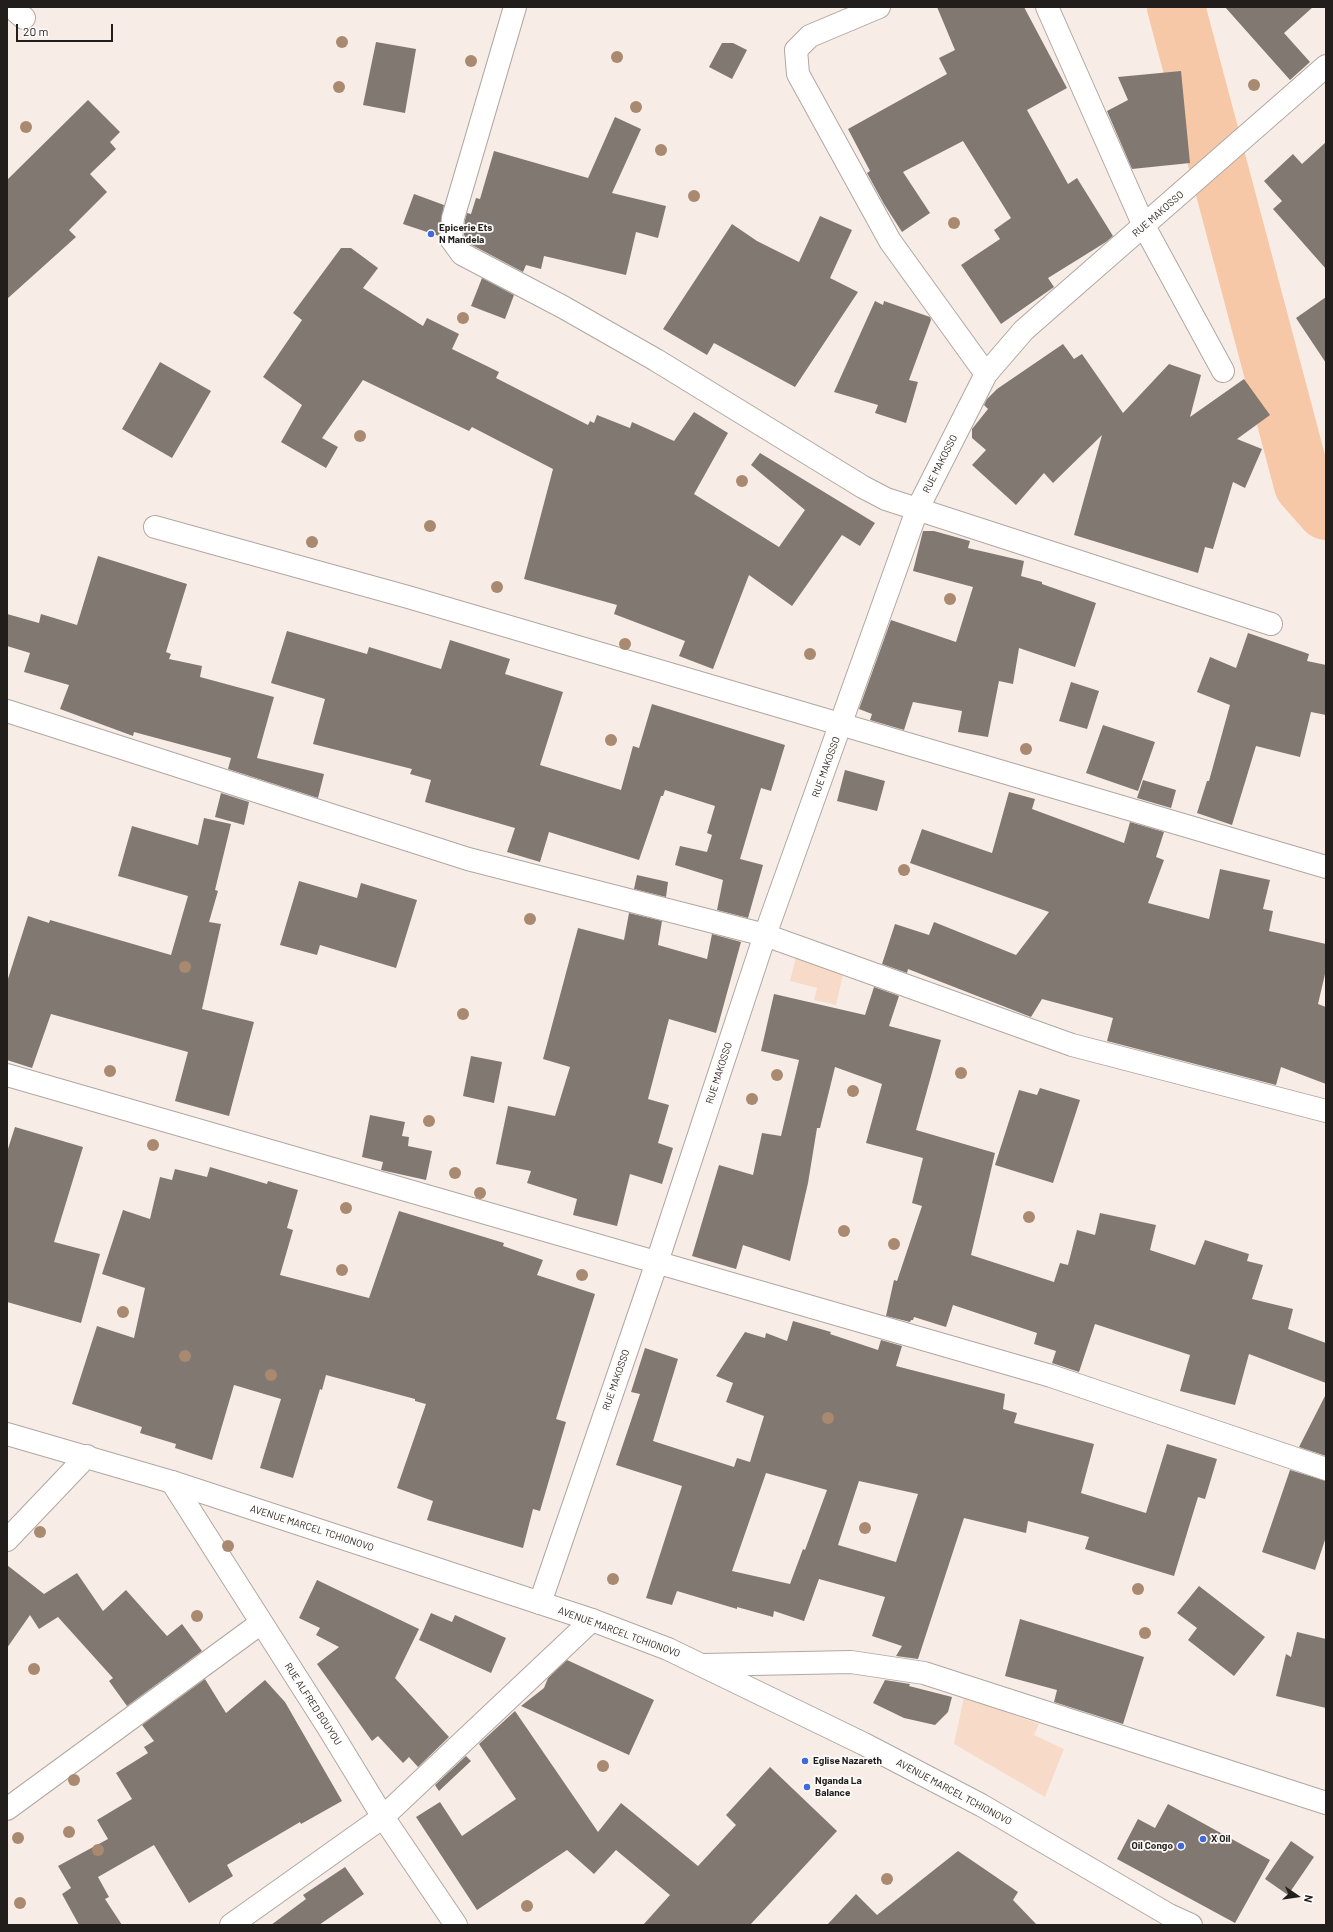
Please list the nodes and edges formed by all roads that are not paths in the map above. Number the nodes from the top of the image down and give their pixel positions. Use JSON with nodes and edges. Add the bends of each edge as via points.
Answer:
{"nodes":[{"id":1,"x":515,"y":7,"type":"edge"},
{"id":2,"x":879,"y":7,"type":"edge"},
{"id":3,"x":1047,"y":7,"type":"edge"},
{"id":4,"x":1326,"y":66,"type":"edge"},
{"id":5,"x":1144,"y":226,"type":"junction"},
{"id":6,"x":1224,"y":371,"type":"dead end"},
{"id":7,"x":986,"y":374,"type":"junction"},
{"id":8,"x":917,"y":510,"type":"junction"},
{"id":9,"x":155,"y":527,"type":"dead end"},
{"id":10,"x":1271,"y":624,"type":"dead end"},
{"id":11,"x":7,"y":711,"type":"edge"},
{"id":12,"x":841,"y":726,"type":"junction"},
{"id":13,"x":1326,"y":867,"type":"edge"},
{"id":14,"x":765,"y":935,"type":"junction"},
{"id":15,"x":7,"y":1075,"type":"edge"},
{"id":16,"x":1326,"y":1112,"type":"edge"},
{"id":17,"x":657,"y":1262,"type":"junction"},
{"id":18,"x":7,"y":1434,"type":"edge"},
{"id":19,"x":87,"y":1456,"type":"junction"},
{"id":20,"x":1326,"y":1469,"type":"edge"},
{"id":21,"x":172,"y":1482,"type":"junction"},
{"id":22,"x":7,"y":1540,"type":"edge"},
{"id":23,"x":540,"y":1603,"type":"junction"},
{"id":24,"x":592,"y":1620,"type":"junction"},
{"id":25,"x":261,"y":1624,"type":"junction"},
{"id":26,"x":704,"y":1665,"type":"junction"},
{"id":27,"x":1326,"y":1804,"type":"edge"},
{"id":28,"x":7,"y":1809,"type":"edge"},
{"id":29,"x":383,"y":1817,"type":"junction"},
{"id":30,"x":1170,"y":1920,"type":"edge"},
{"id":31,"x":231,"y":1925,"type":"edge"},
{"id":32,"x":456,"y":1925,"type":"edge"},
{"id":33,"x":1191,"y":1925,"type":"edge"}],
"edges":[{"from":1,"to":8,"type":"main road","via":[[453,218],[451,239],[462,254],[656,360],[886,500]]},
{"from":2,"to":7,"type":"main road","via":[[810,36],[796,50],[798,74],[890,241]]},
{"from":3,"to":5,"type":"main road"},
{"from":4,"to":5,"type":"main road","name":"RUE MAKOSSO"},
{"from":5,"to":6,"type":"main road"},
{"from":5,"to":7,"type":"main road","name":"RUE MAKOSSO","via":[[1024,330]]},
{"from":7,"to":8,"type":"main road","name":"RUE MAKOSSO"},
{"from":8,"to":10,"type":"main road"},
{"from":8,"to":12,"type":"main road","name":"RUE MAKOSSO"},
{"from":9,"to":12,"type":"main road","via":[[408,598]]},
{"from":11,"to":14,"type":"main road","via":[[468,858]]},
{"from":12,"to":13,"type":"main road"},
{"from":12,"to":14,"type":"main road","name":"RUE MAKOSSO"},
{"from":14,"to":16,"type":"main road","via":[[1072,1046]]},
{"from":14,"to":17,"type":"main road","name":"RUE MAKOSSO"},
{"from":15,"to":17,"type":"main road"},
{"from":17,"to":20,"type":"main road","via":[[1051,1376]]},
{"from":17,"to":23,"type":"main road","name":"RUE MAKOSSO"},
{"from":18,"to":19,"type":"main road","name":"AVENUE MARCEL TCHIONOVO"},
{"from":19,"to":21,"type":"main road","name":"AVENUE MARCEL TCHIONOVO"},
{"from":19,"to":22,"type":"main road"},
{"from":21,"to":23,"type":"main road","name":"AVENUE MARCEL TCHIONOVO"},
{"from":21,"to":25,"type":"main road","name":"RUE ALFRED BOUYOU"},
{"from":23,"to":24,"type":"main road","name":"AVENUE MARCEL TCHIONOVO"},
{"from":24,"to":26,"type":"main road","name":"AVENUE MARCEL TCHIONOVO"},
{"from":24,"to":29,"type":"main road"},
{"from":25,"to":28,"type":"main road"},
{"from":25,"to":29,"type":"main road","name":"RUE ALFRED BOUYOU"},
{"from":26,"to":27,"type":"main road","via":[[851,1662],[924,1672]]},
{"from":26,"to":30,"type":"main road","name":"AVENUE MARCEL TCHIONOVO","via":[[981,1805]]},
{"from":29,"to":31,"type":"main road"},
{"from":29,"to":32,"type":"main road","name":"RUE ALFRED BOUYOU"},
{"from":30,"to":33,"type":"main road","name":"AVENUE MARCEL TCHIONOVO"}]}
